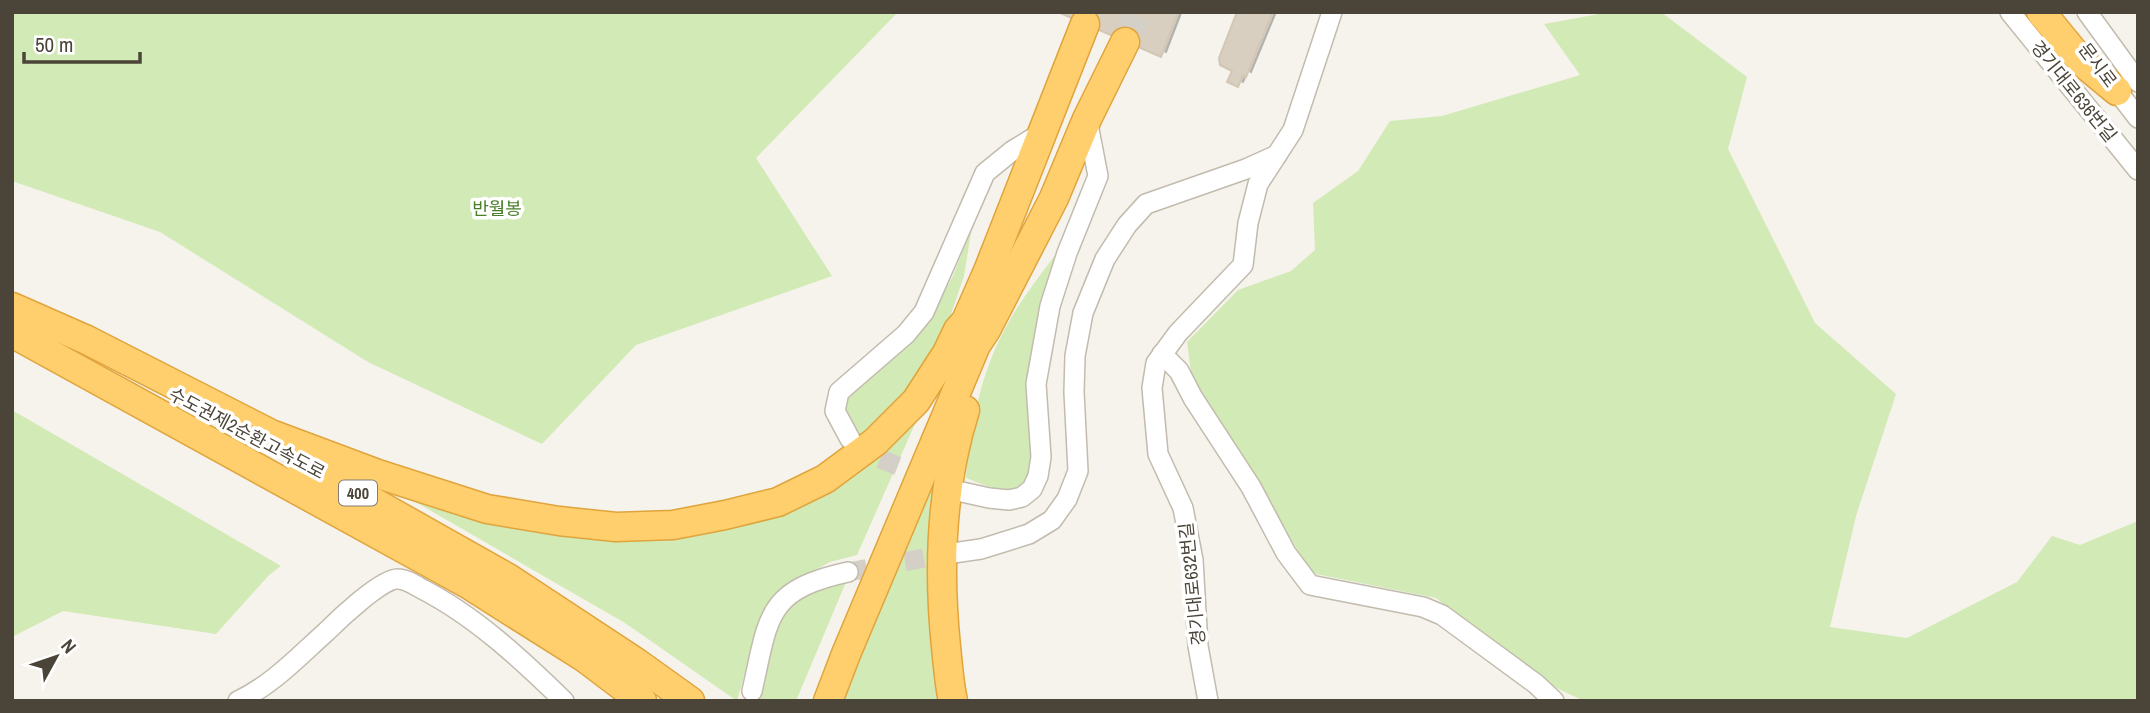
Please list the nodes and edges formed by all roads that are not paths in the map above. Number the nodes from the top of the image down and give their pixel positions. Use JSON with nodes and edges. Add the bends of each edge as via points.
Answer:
{"nodes":[{"id":1,"x":1332,"y":12,"type":"edge"},
{"id":2,"x":2010,"y":12,"type":"edge"},
{"id":3,"x":2041,"y":12,"type":"edge"},
{"id":4,"x":2059,"y":12,"type":"edge"},
{"id":5,"x":2087,"y":12,"type":"edge"},
{"id":6,"x":1085,"y":24,"type":"dead end"},
{"id":7,"x":1125,"y":42,"type":"tunnel mouth"},
{"id":8,"x":2127,"y":86,"type":"edge"},
{"id":9,"x":2138,"y":118,"type":"edge"},
{"id":10,"x":1087,"y":119,"type":"junction"},
{"id":11,"x":1043,"y":132,"type":"junction"},
{"id":12,"x":1278,"y":155,"type":"junction"},
{"id":13,"x":2138,"y":170,"type":"edge"},
{"id":14,"x":12,"y":308,"type":"edge"},
{"id":15,"x":976,"y":325,"type":"junction"},
{"id":16,"x":12,"y":333,"type":"edge"},
{"id":17,"x":1162,"y":354,"type":"junction"},
{"id":18,"x":850,"y":439,"type":"tunnel mouth"},
{"id":19,"x":962,"y":492,"type":"dead end"},
{"id":20,"x":953,"y":553,"type":"tunnel mouth"},
{"id":21,"x":848,"y":572,"type":"tunnel mouth"},
{"id":22,"x":752,"y":691,"type":"dead end"},
{"id":23,"x":238,"y":701,"type":"edge"},
{"id":24,"x":564,"y":701,"type":"edge"},
{"id":25,"x":642,"y":701,"type":"edge"},
{"id":26,"x":690,"y":701,"type":"edge"},
{"id":27,"x":810,"y":701,"type":"edge"},
{"id":28,"x":828,"y":701,"type":"edge"},
{"id":29,"x":953,"y":701,"type":"edge"},
{"id":30,"x":1208,"y":701,"type":"edge"},
{"id":31,"x":1554,"y":701,"type":"edge"}],
"edges":[{"from":1,"to":12,"type":"street","via":[[1293,130]]},
{"from":2,"to":13,"type":"street","name":"경기대로636번길"},
{"from":3,"to":8,"type":"highway","via":[[2082,62]]},
{"from":4,"to":8,"type":"street","name":"문시로"},
{"from":5,"to":8,"type":"street","name":"문시로"},
{"from":6,"to":11,"type":"highway"},
{"from":7,"to":10,"type":"highway"},
{"from":8,"to":9,"type":"street","name":"문시로"},
{"from":10,"to":15,"type":"highway","via":[[1054,198]]},
{"from":10,"to":19,"type":"street","via":[[1098,176],[1050,306],[1036,384],[1038,476],[1032,489],[1009,500]]},
{"from":11,"to":15,"type":"highway"},
{"from":11,"to":18,"type":"street","via":[[985,173],[924,312],[906,334],[839,392],[835,411]]},
{"from":12,"to":17,"type":"street","via":[[1258,184],[1243,265]]},
{"from":12,"to":20,"type":"street","via":[[1146,204],[1127,225],[1105,259],[1083,313],[1075,356],[1078,471],[1067,499],[1052,520],[1029,534]]},
{"from":14,"to":15,"type":"highway","via":[[87,340],[271,434],[378,474],[487,509],[616,527],[673,525],[725,515],[778,502],[825,479],[875,442],[916,401],[958,330]]},
{"from":14,"to":26,"type":"highway","name":"수도권제2순환고속도로","number":"400","via":[[305,463],[508,578]]},
{"from":15,"to":27,"type":"highway","via":[[965,334]]},
{"from":15,"to":28,"type":"highway","via":[[976,345]]},
{"from":15,"to":29,"type":"highway","via":[[984,347],[959,430],[943,526],[942,604]]},
{"from":16,"to":25,"type":"highway","name":"수도권제2순환고속도로","number":"400","via":[[468,584],[585,658]]},
{"from":17,"to":30,"type":"street","name":"경기대로632번길","via":[[1153,388],[1158,454],[1183,508]]},
{"from":17,"to":31,"type":"street","via":[[1179,371],[1310,585],[1423,607],[1442,615]]},
{"from":21,"to":22,"type":"street","via":[[820,578],[782,600],[768,622]]},
{"from":23,"to":24,"type":"street","via":[[295,661],[378,586],[396,578],[447,601]]}]}
